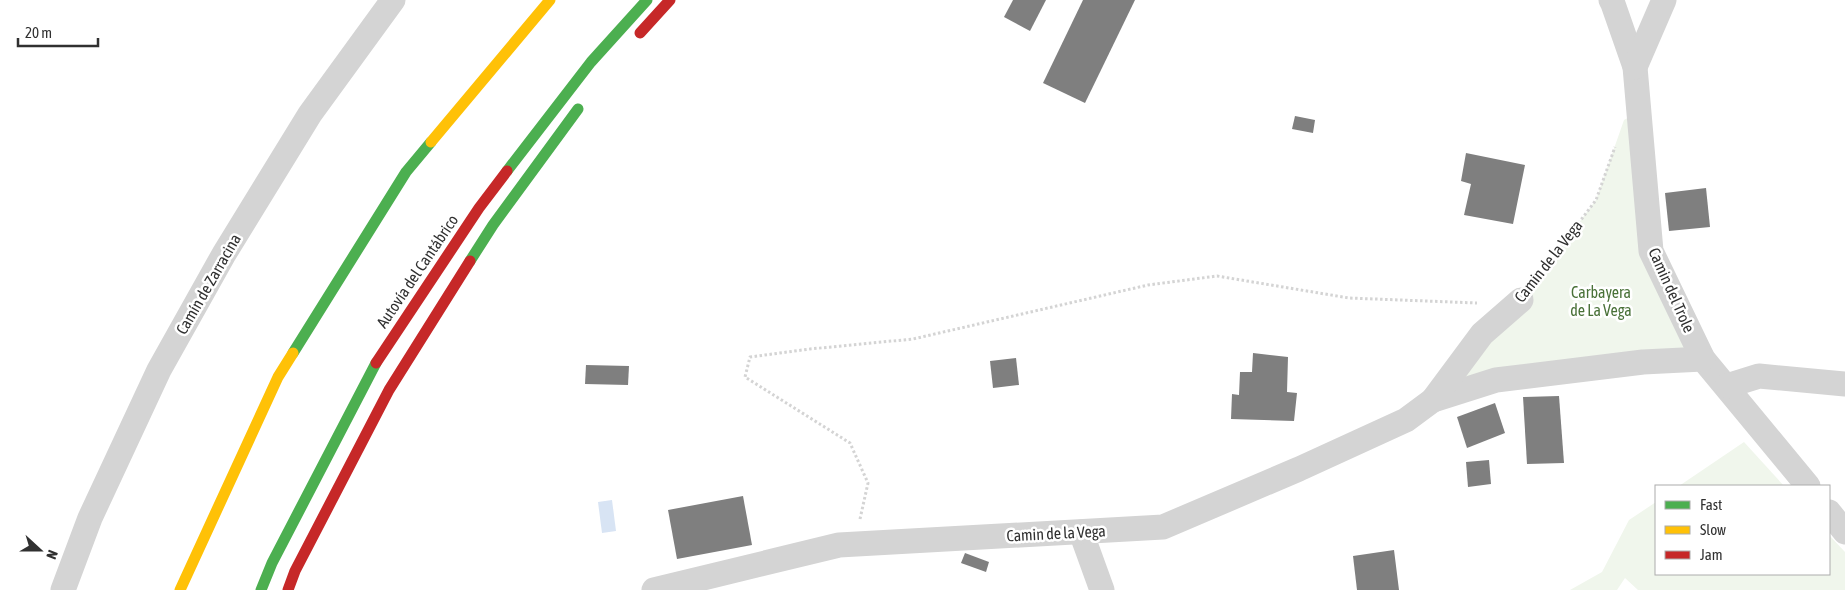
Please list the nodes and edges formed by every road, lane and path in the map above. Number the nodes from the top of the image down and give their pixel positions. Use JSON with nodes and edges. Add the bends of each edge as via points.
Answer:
{"nodes":[{"id":1,"x":393,"y":0,"type":"edge"},
{"id":2,"x":550,"y":0,"type":"edge"},
{"id":3,"x":647,"y":0,"type":"edge"},
{"id":4,"x":670,"y":0,"type":"edge"},
{"id":5,"x":1610,"y":0,"type":"edge"},
{"id":6,"x":1664,"y":0,"type":"edge"},
{"id":7,"x":633,"y":41,"type":"dead end"},
{"id":8,"x":1635,"y":67,"type":"junction"},
{"id":9,"x":586,"y":99,"type":"dead end"},
{"id":10,"x":1640,"y":111,"type":"junction"},
{"id":11,"x":1517,"y":303,"type":"junction"},
{"id":12,"x":1703,"y":359,"type":"junction"},
{"id":13,"x":1845,"y":384,"type":"edge"},
{"id":14,"x":1727,"y":386,"type":"junction"},
{"id":15,"x":1433,"y":400,"type":"junction"},
{"id":16,"x":1807,"y":485,"type":"edge"},
{"id":17,"x":1830,"y":513,"type":"edge"},
{"id":18,"x":1081,"y":532,"type":"junction"},
{"id":19,"x":1845,"y":532,"type":"edge"},
{"id":20,"x":855,"y":544,"type":"junction"},
{"id":21,"x":180,"y":588,"type":"edge"},
{"id":22,"x":63,"y":590,"type":"edge"},
{"id":23,"x":262,"y":590,"type":"edge"},
{"id":24,"x":288,"y":590,"type":"edge"},
{"id":25,"x":654,"y":590,"type":"edge"},
{"id":26,"x":1102,"y":590,"type":"edge"}],
"edges":[{"from":1,"to":22,"type":"street","name":"Camín de Zarracina","via":[[310,114],[196,303],[159,370],[90,518]]},
{"from":2,"to":21,"type":"highway","via":[[406,172],[278,377]]},
{"from":3,"to":23,"type":"highway","name":"Autovía del Cantábrico","via":[[591,62],[479,208],[370,372],[272,563]]},
{"from":4,"to":7,"type":"highway"},
{"from":5,"to":8,"type":"street","name":"Camin del Trole"},
{"from":6,"to":8,"type":"street"},
{"from":8,"to":10,"type":"street","name":"Camin del Trole"},
{"from":9,"to":24,"type":"highway","via":[[493,225],[389,390]]},
{"from":10,"to":11,"type":"path","name":"Camin de la Vega","via":[[1624,120],[1596,200]]},
{"from":10,"to":12,"type":"street","name":"Camin del Trole","via":[[1651,251]]},
{"from":11,"to":15,"type":"street","name":"Camin de la Vega","via":[[1482,334]]},
{"from":11,"to":20,"type":"path","via":[[1350,298],[1217,276],[1148,285],[912,339],[750,357],[745,377],[850,444],[868,483]]},
{"from":12,"to":14,"type":"street","name":"Camin del Trole"},
{"from":12,"to":15,"type":"street","name":"Camin de la Vega","via":[[1643,362],[1496,380]]},
{"from":13,"to":14,"type":"street","via":[[1759,376]]},
{"from":14,"to":16,"type":"street","name":"Camin del Trole"},
{"from":15,"to":18,"type":"street","name":"Camin de la Vega","via":[[1406,420],[1162,527]]},
{"from":17,"to":19,"type":"street"},
{"from":18,"to":20,"type":"street","name":"Camin de la Vega"},
{"from":18,"to":26,"type":"street"},
{"from":20,"to":25,"type":"street","name":"Camin de la Vega"}]}
